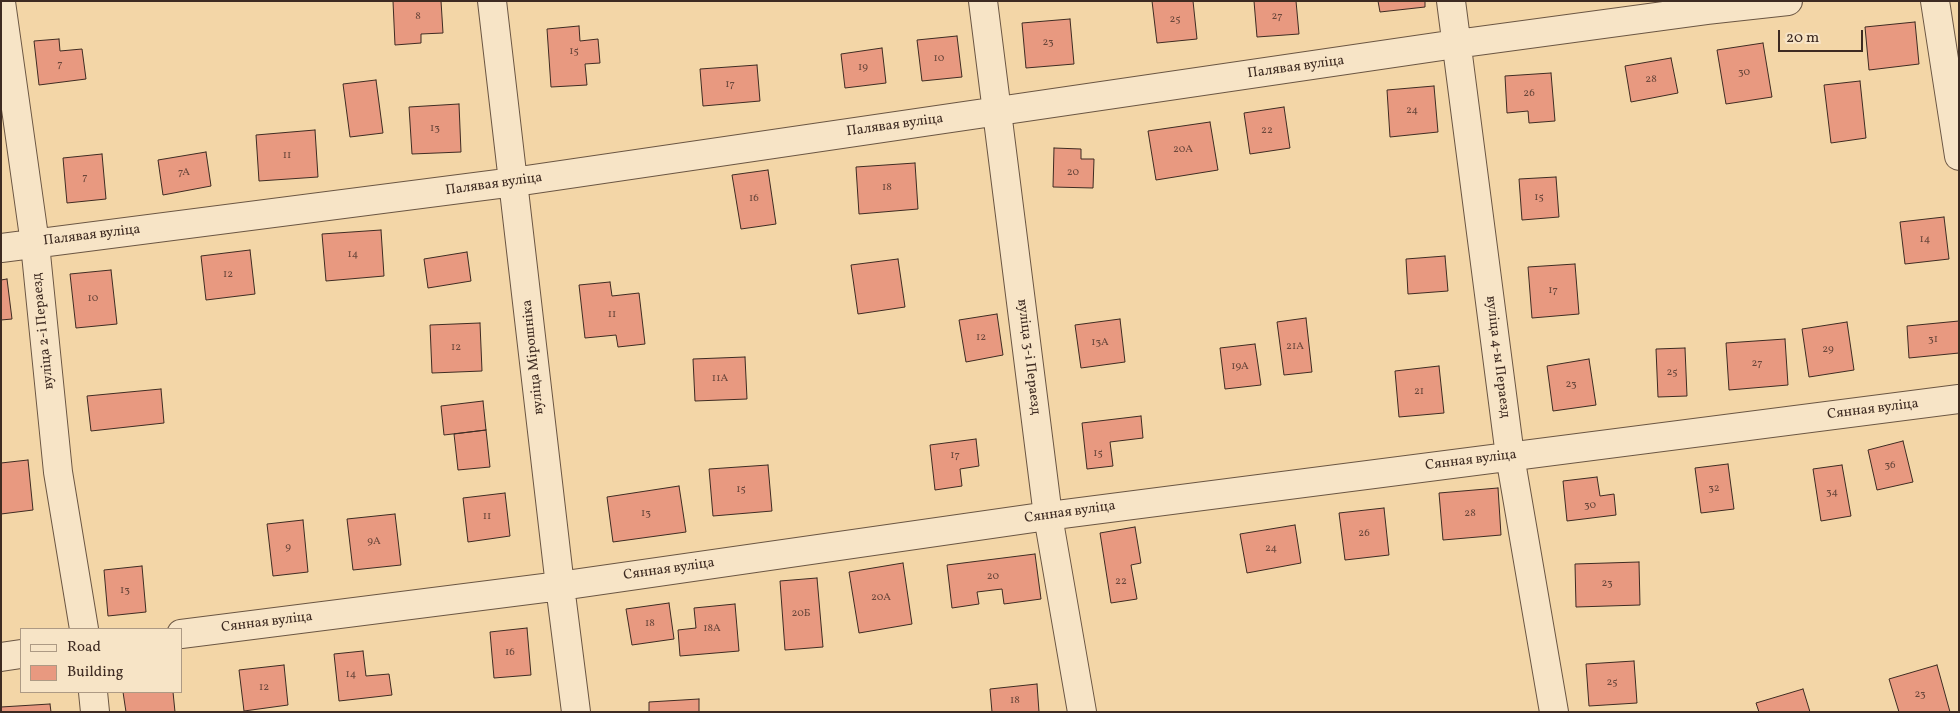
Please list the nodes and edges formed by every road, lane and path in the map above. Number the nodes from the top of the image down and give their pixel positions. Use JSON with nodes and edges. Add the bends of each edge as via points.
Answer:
{"nodes":[{"id":1,"x":492,"y":1,"type":"edge"},
{"id":2,"x":983,"y":1,"type":"edge"},
{"id":3,"x":1451,"y":1,"type":"edge"},
{"id":4,"x":1788,"y":1,"type":"edge"},
{"id":5,"x":1935,"y":1,"type":"edge"},
{"id":6,"x":1,"y":2,"type":"edge"},
{"id":7,"x":1456,"y":44,"type":"junction"},
{"id":8,"x":997,"y":111,"type":"junction"},
{"id":9,"x":1959,"y":156,"type":"edge"},
{"id":10,"x":514,"y":182,"type":"junction"},
{"id":11,"x":35,"y":244,"type":"junction"},
{"id":12,"x":1,"y":248,"type":"edge"},
{"id":13,"x":1959,"y":399,"type":"edge"},
{"id":14,"x":1510,"y":456,"type":"junction"},
{"id":15,"x":1048,"y":516,"type":"junction"},
{"id":16,"x":560,"y":586,"type":"junction"},
{"id":17,"x":84,"y":628,"type":"edge"},
{"id":18,"x":182,"y":634,"type":"edge"},
{"id":19,"x":20,"y":654,"type":"edge"},
{"id":20,"x":1,"y":657,"type":"edge"},
{"id":21,"x":93,"y":693,"type":"edge"},
{"id":22,"x":96,"y":712,"type":"edge"},
{"id":23,"x":576,"y":712,"type":"edge"},
{"id":24,"x":1082,"y":712,"type":"edge"},
{"id":25,"x":1554,"y":712,"type":"edge"}],
"edges":[{"from":1,"to":10,"type":"street","name":"вуліца Мірошніка"},
{"from":2,"to":8,"type":"street","name":"вуліца 3-і Пераезд"},
{"from":3,"to":7,"type":"street","name":"вуліца 4-ы Пераезд"},
{"from":4,"to":7,"type":"street","name":"Палявая вуліца"},
{"from":5,"to":9,"type":"street"},
{"from":6,"to":11,"type":"street","name":"вуліца 2-і Пераезд"},
{"from":7,"to":8,"type":"street","name":"Палявая вуліца"},
{"from":7,"to":14,"type":"street","name":"вуліца 4-ы Пераезд"},
{"from":8,"to":10,"type":"street","name":"Палявая вуліца"},
{"from":8,"to":15,"type":"street","name":"вуліца 3-і Пераезд"},
{"from":10,"to":11,"type":"street","name":"Палявая вуліца"},
{"from":10,"to":16,"type":"street","name":"вуліца Мірошніка"},
{"from":11,"to":12,"type":"street","name":"Палявая вуліца"},
{"from":11,"to":17,"type":"street","name":"вуліца 2-і Пераезд","via":[[58,472]]},
{"from":13,"to":14,"type":"street","name":"Сянная вуліца"},
{"from":14,"to":15,"type":"street","name":"Сянная вуліца"},
{"from":14,"to":25,"type":"street","name":"вуліца 4-ы Пераезд"},
{"from":15,"to":16,"type":"street","name":"Сянная вуліца"},
{"from":15,"to":24,"type":"street","name":"вуліца 3-і Пераезд"},
{"from":16,"to":18,"type":"street","name":"Сянная вуліца"},
{"from":16,"to":23,"type":"street","name":"вуліца Мірошніка"},
{"from":19,"to":20,"type":"street"},
{"from":21,"to":22,"type":"street"}]}
